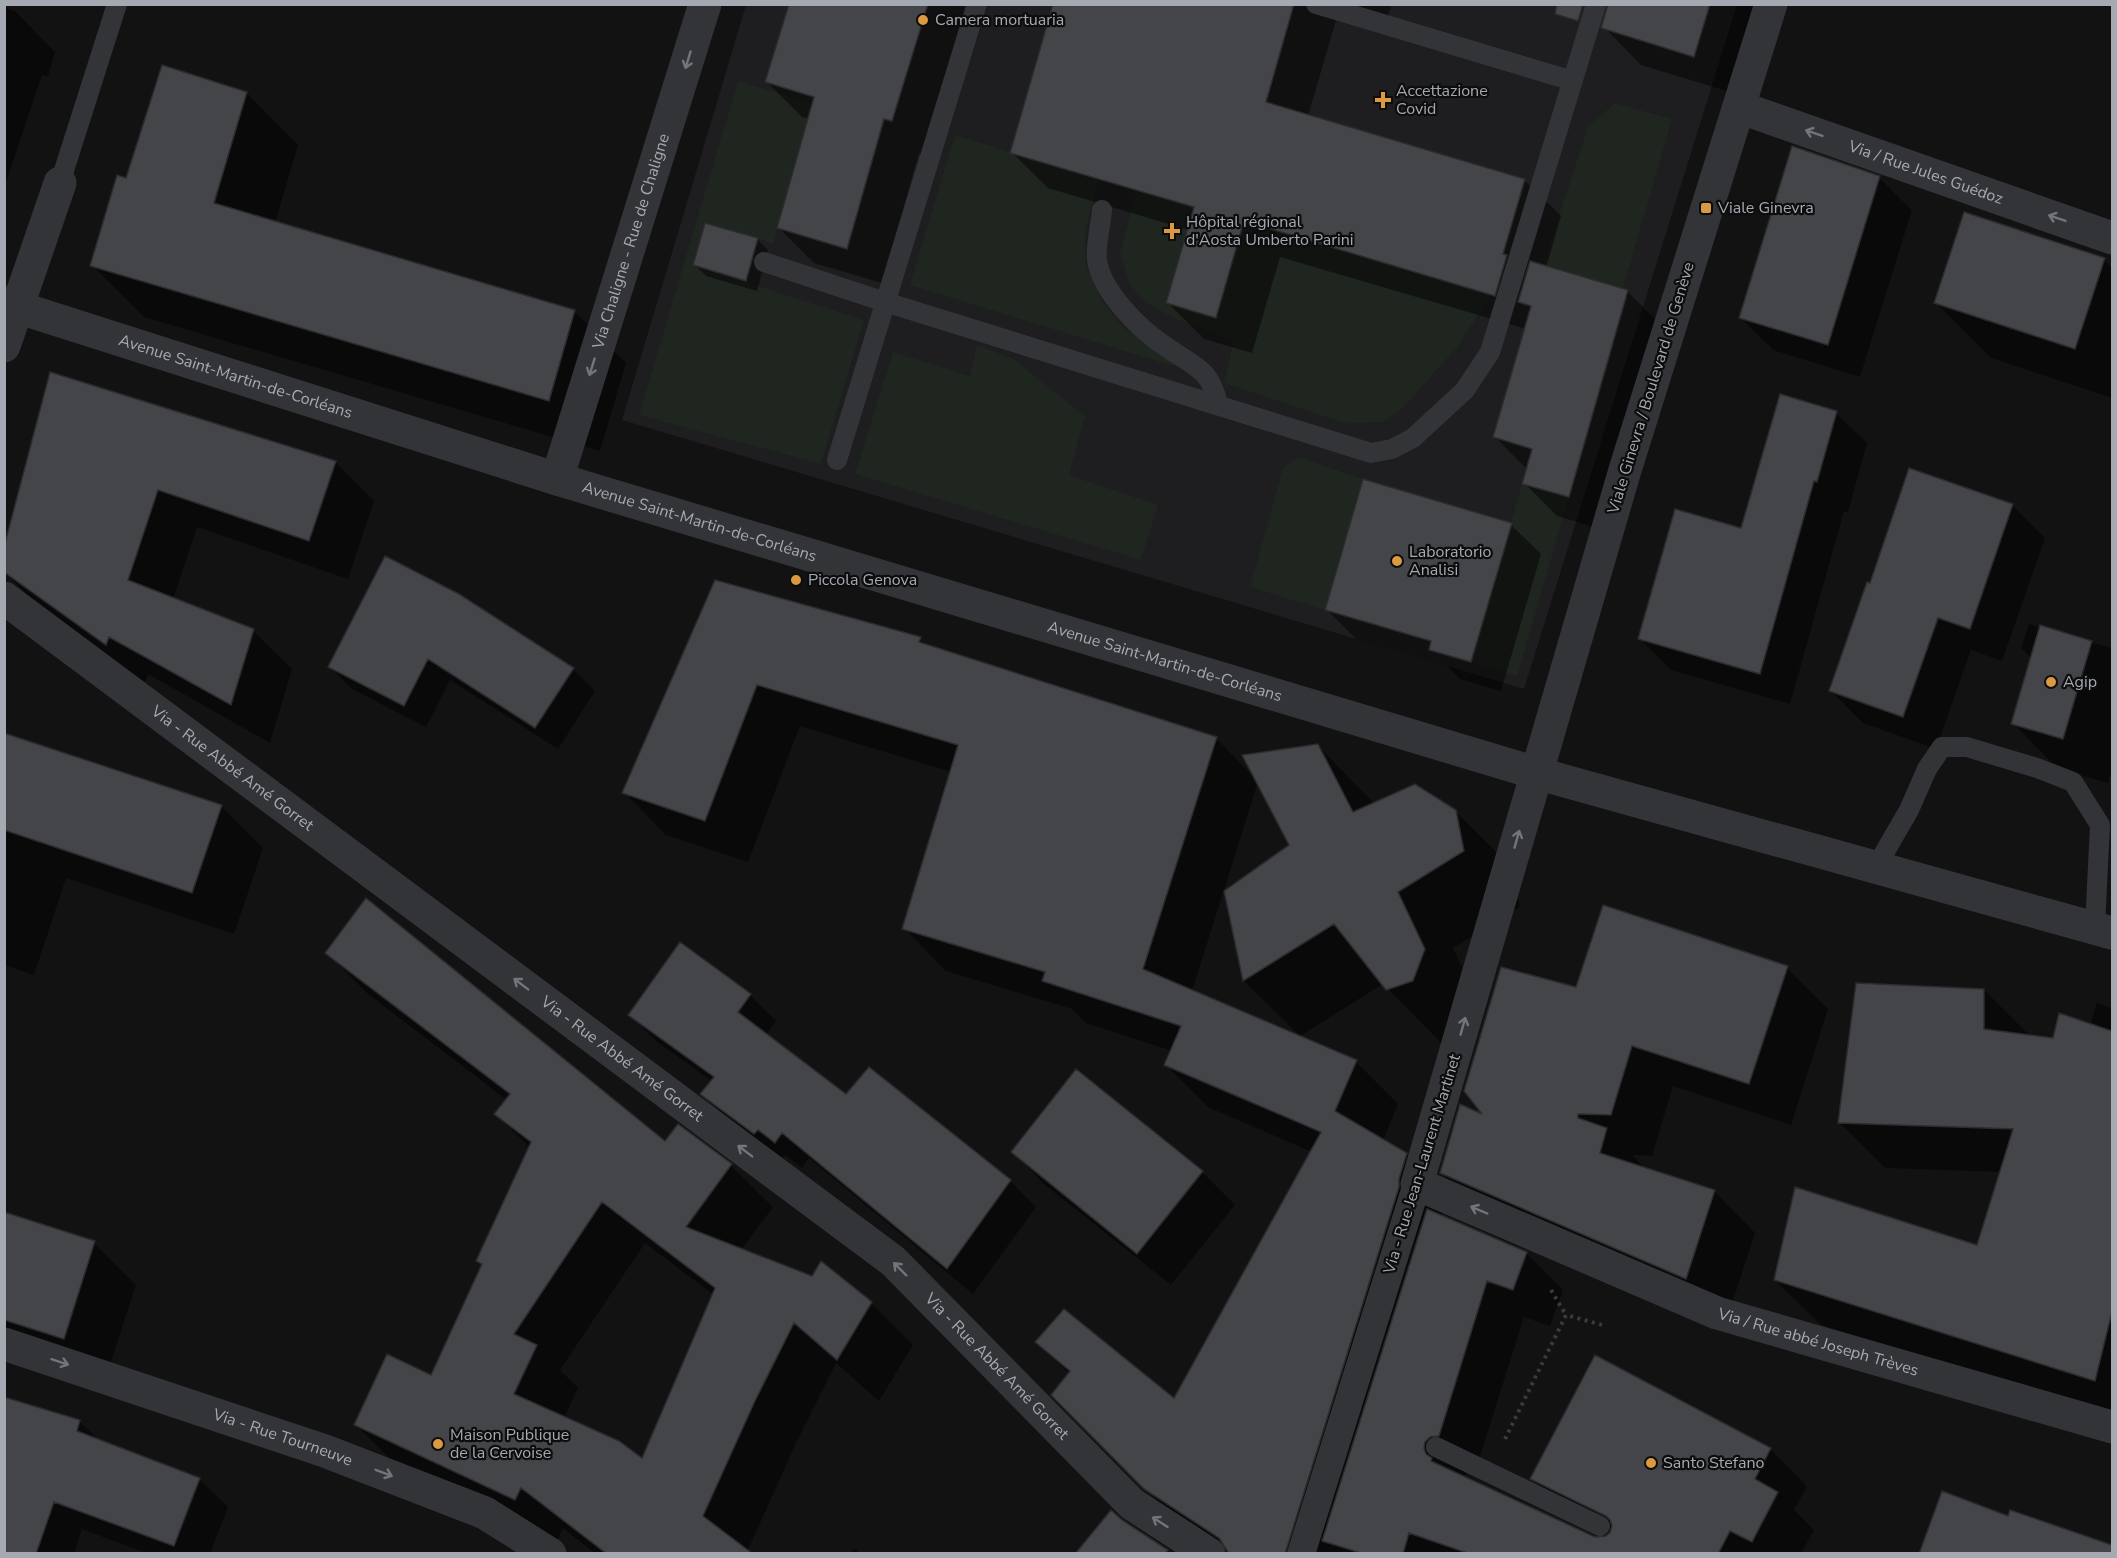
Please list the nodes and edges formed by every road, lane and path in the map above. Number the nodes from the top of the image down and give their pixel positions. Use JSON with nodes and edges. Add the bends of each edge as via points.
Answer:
{"nodes":[{"id":1,"x":117,"y":4,"type":"edge"},
{"id":2,"x":705,"y":4,"type":"edge"},
{"id":3,"x":976,"y":4,"type":"edge"},
{"id":4,"x":1316,"y":4,"type":"edge"},
{"id":5,"x":1596,"y":4,"type":"edge"},
{"id":6,"x":1771,"y":4,"type":"edge"},
{"id":7,"x":1573,"y":81,"type":"junction"},
{"id":8,"x":1739,"y":107,"type":"junction"},
{"id":9,"x":60,"y":183,"type":"joint"},
{"id":10,"x":1102,"y":210,"type":"dead end"},
{"id":11,"x":2112,"y":238,"type":"edge"},
{"id":12,"x":764,"y":262,"type":"dead end"},
{"id":13,"x":885,"y":302,"type":"junction"},
{"id":14,"x":11,"y":305,"type":"edge"},
{"id":15,"x":4,"y":346,"type":"edge"},
{"id":16,"x":1218,"y":405,"type":"junction"},
{"id":17,"x":837,"y":460,"type":"dead end"},
{"id":18,"x":557,"y":479,"type":"junction"},
{"id":19,"x":4,"y":598,"type":"edge"},
{"id":20,"x":1536,"y":772,"type":"junction"},
{"id":21,"x":1876,"y":867,"type":"junction"},
{"id":22,"x":2104,"y":930,"type":"edge"},
{"id":23,"x":1418,"y":1184,"type":"junction"},
{"id":24,"x":1545,"y":1281,"type":"dead end"},
{"id":25,"x":1566,"y":1316,"type":"junction"},
{"id":26,"x":1606,"y":1326,"type":"dead end"},
{"id":27,"x":4,"y":1344,"type":"edge"},
{"id":28,"x":2112,"y":1427,"type":"edge"},
{"id":29,"x":1436,"y":1447,"type":"dead end"},
{"id":30,"x":1488,"y":1472,"type":"junction"},
{"id":31,"x":1600,"y":1526,"type":"dead end"},
{"id":32,"x":550,"y":1554,"type":"edge"},
{"id":33,"x":1209,"y":1554,"type":"edge"},
{"id":34,"x":1301,"y":1554,"type":"edge"}],
"edges":[{"from":1,"to":9,"type":"lane"},
{"from":2,"to":18,"type":"street","name":"Via Chaligne - Rue de Chaligne","one_way":true},
{"from":3,"to":13,"type":"lane"},
{"from":4,"to":7,"type":"lane"},
{"from":5,"to":7,"type":"lane"},
{"from":6,"to":8,"type":"street","name":"Viale Ginevra / Boulevard de Genève"},
{"from":7,"to":16,"type":"lane","via":[[1490,352],[1465,390],[1434,420],[1392,449],[1371,453]]},
{"from":11,"to":8,"type":"street","name":"Via / Rue Jules Guédoz","one_way":true},
{"from":8,"to":20,"type":"street","name":"Viale Ginevra / Boulevard de Genève","via":[[1628,459]]},
{"from":9,"to":14,"type":"street"},
{"from":10,"to":16,"type":"lane","via":[[1097,260],[1110,293],[1162,345],[1202,370],[1215,388]]},
{"from":12,"to":13,"type":"lane"},
{"from":13,"to":16,"type":"lane"},
{"from":13,"to":17,"type":"lane"},
{"from":14,"to":15,"type":"street"},
{"from":14,"to":18,"type":"street","name":"Avenue Saint-Martin-de-Corléans"},
{"from":18,"to":20,"type":"street","name":"Avenue Saint-Martin-de-Corléans"},
{"from":33,"to":19,"type":"street","name":"Via - Rue Abbé Amé Gorret","one_way":true,"via":[[1132,1504],[893,1261]]},
{"from":20,"to":21,"type":"street","name":"Avenue Saint-Martin-de-Corléans"},
{"from":23,"to":20,"type":"street","name":"Via - Rue Jean-Laurent Martinet","one_way":true},
{"from":21,"to":22,"type":"street","name":"Avenue Saint-Martin-de-Corléans"},
{"from":21,"to":22,"type":"lane","via":[[1942,747],[1967,747],[2073,782],[2100,825]]},
{"from":28,"to":23,"type":"street","name":"Via / Rue abbé Joseph Trèves","one_way":true,"via":[[1717,1312]]},
{"from":23,"to":34,"type":"street","name":"Via - Rue Jean-Laurent Martinet","via":[[1355,1414]]},
{"from":24,"to":25,"type":"path"},
{"from":25,"to":26,"type":"path"},
{"from":25,"to":30,"type":"path"},
{"from":27,"to":32,"type":"street","name":"Via - Rue Tourneuve","one_way":true,"via":[[325,1450],[485,1513]]},
{"from":29,"to":30,"type":"lane"},
{"from":30,"to":31,"type":"lane"}]}
